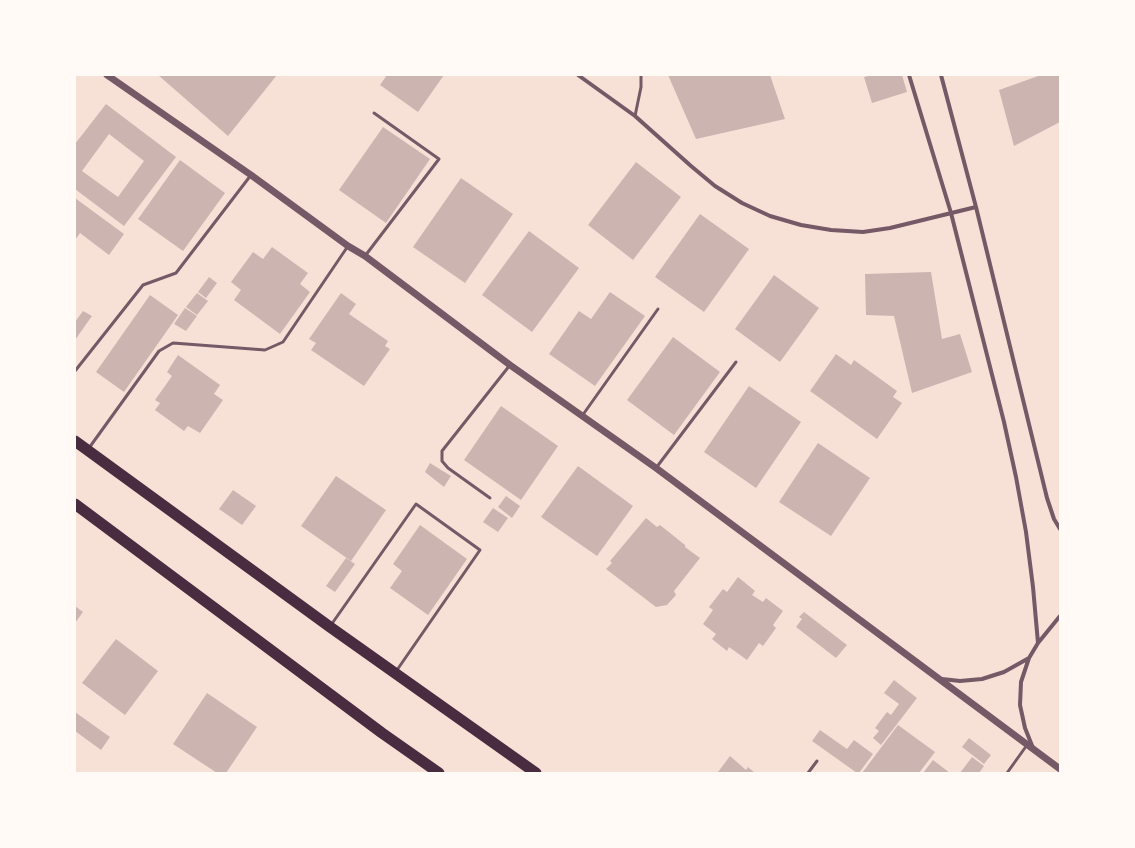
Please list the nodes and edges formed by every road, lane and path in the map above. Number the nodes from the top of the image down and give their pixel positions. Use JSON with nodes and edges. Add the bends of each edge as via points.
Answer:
{"nodes":[{"id":1,"x":107,"y":75,"type":"edge"},
{"id":2,"x":578,"y":75,"type":"edge"},
{"id":3,"x":641,"y":75,"type":"edge"},
{"id":4,"x":909,"y":75,"type":"edge"},
{"id":5,"x":941,"y":75,"type":"edge"},
{"id":6,"x":374,"y":113,"type":"dead end"},
{"id":7,"x":635,"y":116,"type":"junction"},
{"id":8,"x":251,"y":175,"type":"junction"},
{"id":9,"x":976,"y":207,"type":"junction"},
{"id":10,"x":951,"y":213,"type":"junction"},
{"id":11,"x":348,"y":246,"type":"junction"},
{"id":12,"x":365,"y":256,"type":"junction"},
{"id":13,"x":658,"y":309,"type":"dead end"},
{"id":14,"x":736,"y":362,"type":"dead end"},
{"id":15,"x":510,"y":365,"type":"junction"},
{"id":16,"x":75,"y":371,"type":"edge"},
{"id":17,"x":582,"y":416,"type":"junction"},
{"id":18,"x":75,"y":441,"type":"edge"},
{"id":19,"x":88,"y":450,"type":"junction"},
{"id":20,"x":656,"y":468,"type":"junction"},
{"id":21,"x":490,"y":498,"type":"dead end"},
{"id":22,"x":75,"y":504,"type":"edge"},
{"id":23,"x":1060,"y":529,"type":"edge"},
{"id":24,"x":1060,"y":616,"type":"edge"},
{"id":25,"x":330,"y":627,"type":"junction"},
{"id":26,"x":1038,"y":643,"type":"junction"},
{"id":27,"x":1029,"y":658,"type":"junction"},
{"id":28,"x":395,"y":672,"type":"junction"},
{"id":29,"x":938,"y":679,"type":"junction"},
{"id":30,"x":1030,"y":747,"type":"junction"},
{"id":31,"x":817,"y":761,"type":"dead end"},
{"id":32,"x":1060,"y":769,"type":"edge"},
{"id":33,"x":439,"y":773,"type":"edge"},
{"id":34,"x":536,"y":773,"type":"edge"},
{"id":35,"x":808,"y":773,"type":"edge"},
{"id":36,"x":1007,"y":773,"type":"edge"}],
"edges":[{"from":1,"to":8,"type":"street"},
{"from":2,"to":7,"type":"street"},
{"from":3,"to":7,"type":"lane"},
{"from":4,"to":10,"type":"street"},
{"from":5,"to":9,"type":"street"},
{"from":6,"to":12,"type":"lane","via":[[438,159]]},
{"from":7,"to":10,"type":"street","via":[[715,186],[770,216],[800,225],[863,232]]},
{"from":8,"to":11,"type":"street"},
{"from":8,"to":16,"type":"lane","via":[[176,273],[143,285]]},
{"from":9,"to":10,"type":"street"},
{"from":9,"to":23,"type":"street","via":[[1047,498]]},
{"from":10,"to":26,"type":"street","via":[[1016,477],[1027,540]]},
{"from":11,"to":12,"type":"street"},
{"from":11,"to":19,"type":"lane","via":[[283,342],[265,350],[173,343],[159,351]]},
{"from":12,"to":15,"type":"street"},
{"from":13,"to":17,"type":"lane"},
{"from":14,"to":20,"type":"lane"},
{"from":15,"to":17,"type":"street"},
{"from":15,"to":21,"type":"lane","via":[[442,451],[442,461],[448,468]]},
{"from":17,"to":20,"type":"street"},
{"from":18,"to":19,"type":"highway"},
{"from":19,"to":25,"type":"highway"},
{"from":20,"to":29,"type":"street"},
{"from":22,"to":33,"type":"highway"},
{"from":24,"to":26,"type":"street"},
{"from":25,"to":28,"type":"highway"},
{"from":25,"to":28,"type":"lane","via":[[416,504],[480,550]]},
{"from":26,"to":27,"type":"street"},
{"from":27,"to":29,"type":"street","via":[[1004,672],[982,679]]},
{"from":27,"to":30,"type":"street","via":[[1021,682],[1020,705]]},
{"from":28,"to":34,"type":"highway"},
{"from":29,"to":30,"type":"street"},
{"from":30,"to":32,"type":"street"},
{"from":30,"to":36,"type":"lane"},
{"from":31,"to":35,"type":"lane"}]}
